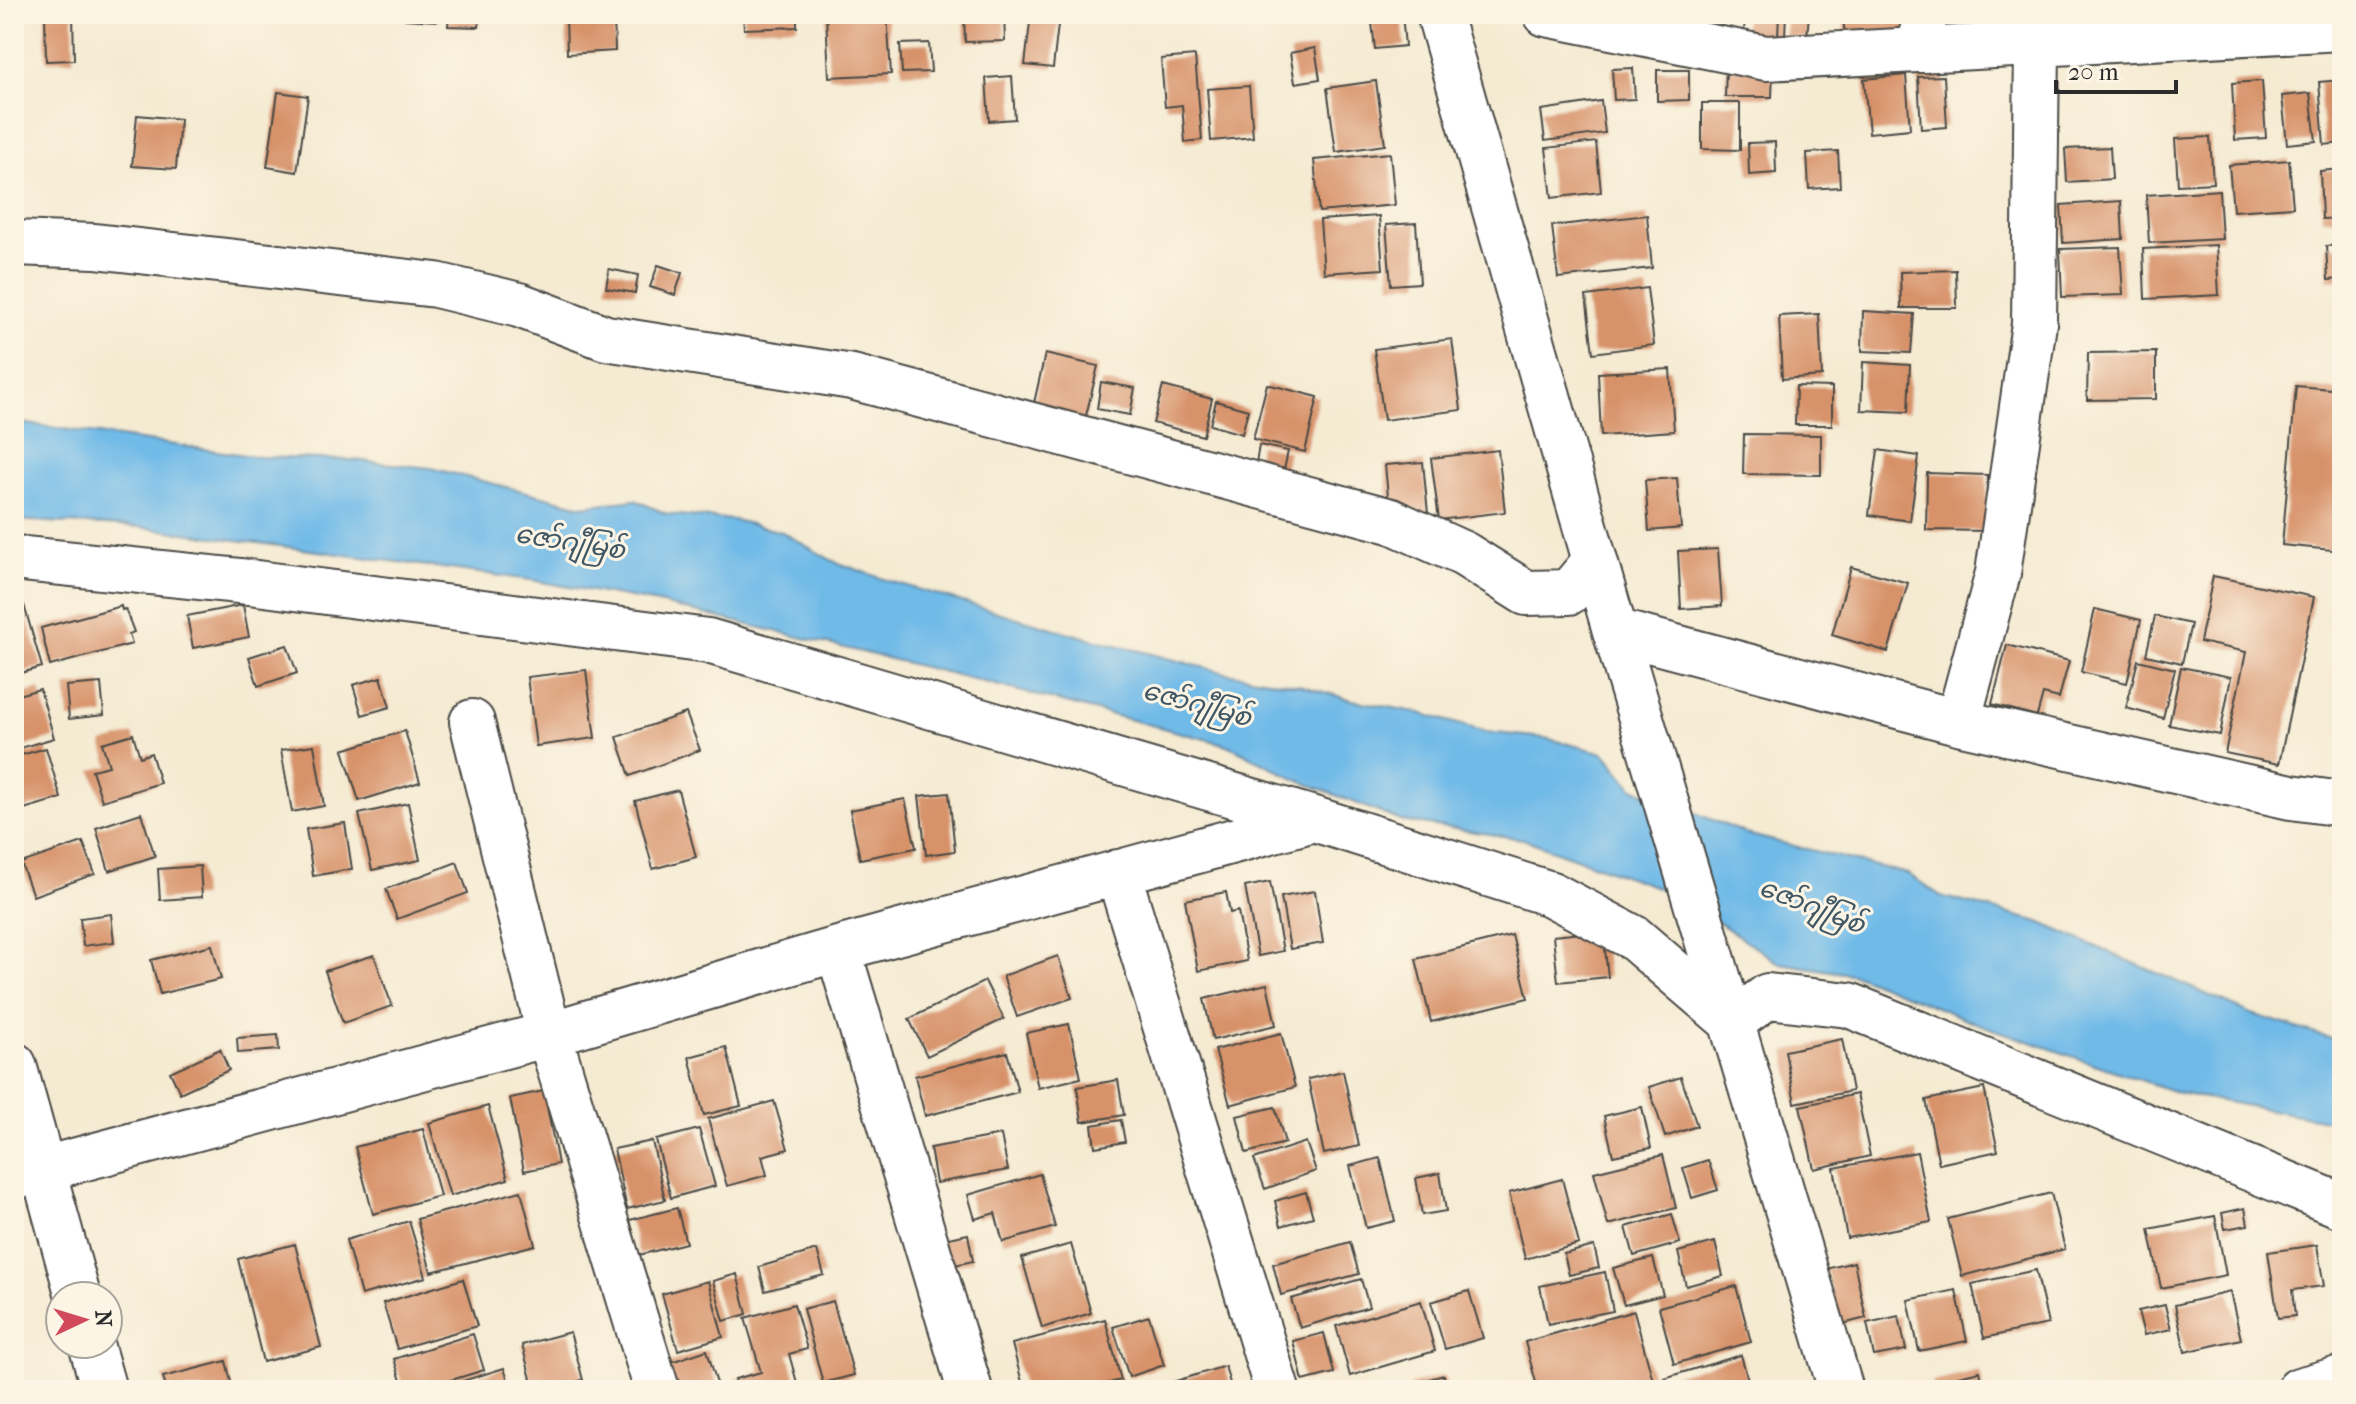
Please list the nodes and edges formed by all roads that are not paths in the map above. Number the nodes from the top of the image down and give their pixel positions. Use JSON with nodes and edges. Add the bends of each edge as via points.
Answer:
{"nodes":[{"id":1,"x":1439,"y":14,"type":"edge"},
{"id":2,"x":1546,"y":14,"type":"edge"},
{"id":3,"x":2342,"y":28,"type":"edge"},
{"id":4,"x":1923,"y":32,"type":"edge"},
{"id":5,"x":2037,"y":44,"type":"junction"},
{"id":6,"x":14,"y":243,"type":"edge"},
{"id":7,"x":14,"y":558,"type":"edge"},
{"id":8,"x":1595,"y":561,"type":"junction"},
{"id":9,"x":1615,"y":631,"type":"junction"},
{"id":10,"x":472,"y":722,"type":"dead end"},
{"id":11,"x":1958,"y":722,"type":"junction"},
{"id":12,"x":2342,"y":804,"type":"edge"},
{"id":13,"x":1314,"y":819,"type":"junction"},
{"id":14,"x":1118,"y":872,"type":"junction"},
{"id":15,"x":838,"y":949,"type":"junction"},
{"id":16,"x":1732,"y":1022,"type":"junction"},
{"id":17,"x":549,"y":1034,"type":"junction"},
{"id":18,"x":14,"y":1065,"type":"edge"},
{"id":19,"x":28,"y":1172,"type":"edge"},
{"id":20,"x":2342,"y":1206,"type":"edge"},
{"id":21,"x":72,"y":1280,"type":"edge"},
{"id":22,"x":96,"y":1360,"type":"edge"},
{"id":23,"x":2342,"y":1378,"type":"edge"},
{"id":24,"x":104,"y":1390,"type":"edge"},
{"id":25,"x":657,"y":1390,"type":"edge"},
{"id":26,"x":970,"y":1390,"type":"edge"},
{"id":27,"x":1277,"y":1390,"type":"edge"},
{"id":28,"x":1841,"y":1390,"type":"edge"},
{"id":29,"x":2299,"y":1390,"type":"edge"}],
"edges":[{"from":1,"to":8,"type":"street"},
{"from":2,"to":4,"type":"street","via":[[1766,58]]},
{"from":3,"to":5,"type":"street"},
{"from":4,"to":5,"type":"street"},
{"from":5,"to":11,"type":"street","via":[[2034,324],[1998,573]]},
{"from":6,"to":8,"type":"street","via":[[95,246],[436,285],[519,305],[606,338],[852,377],[1391,521],[1464,554],[1526,593],[1569,592]]},
{"from":7,"to":13,"type":"street","via":[[249,582],[708,641]]},
{"from":8,"to":9,"type":"street"},
{"from":9,"to":11,"type":"street"},
{"from":9,"to":16,"type":"street"},
{"from":10,"to":17,"type":"street"},
{"from":11,"to":12,"type":"street"},
{"from":13,"to":14,"type":"street"},
{"from":13,"to":16,"type":"street","via":[[1551,894],[1634,938]]},
{"from":14,"to":15,"type":"street"},
{"from":14,"to":27,"type":"street"},
{"from":15,"to":17,"type":"street"},
{"from":15,"to":26,"type":"street"},
{"from":16,"to":20,"type":"street","via":[[1768,996],[1849,1005]]},
{"from":16,"to":28,"type":"street"},
{"from":17,"to":19,"type":"street"},
{"from":17,"to":25,"type":"street"},
{"from":18,"to":19,"type":"street"},
{"from":19,"to":21,"type":"street"},
{"from":22,"to":24,"type":"street"},
{"from":23,"to":29,"type":"street"}]}
